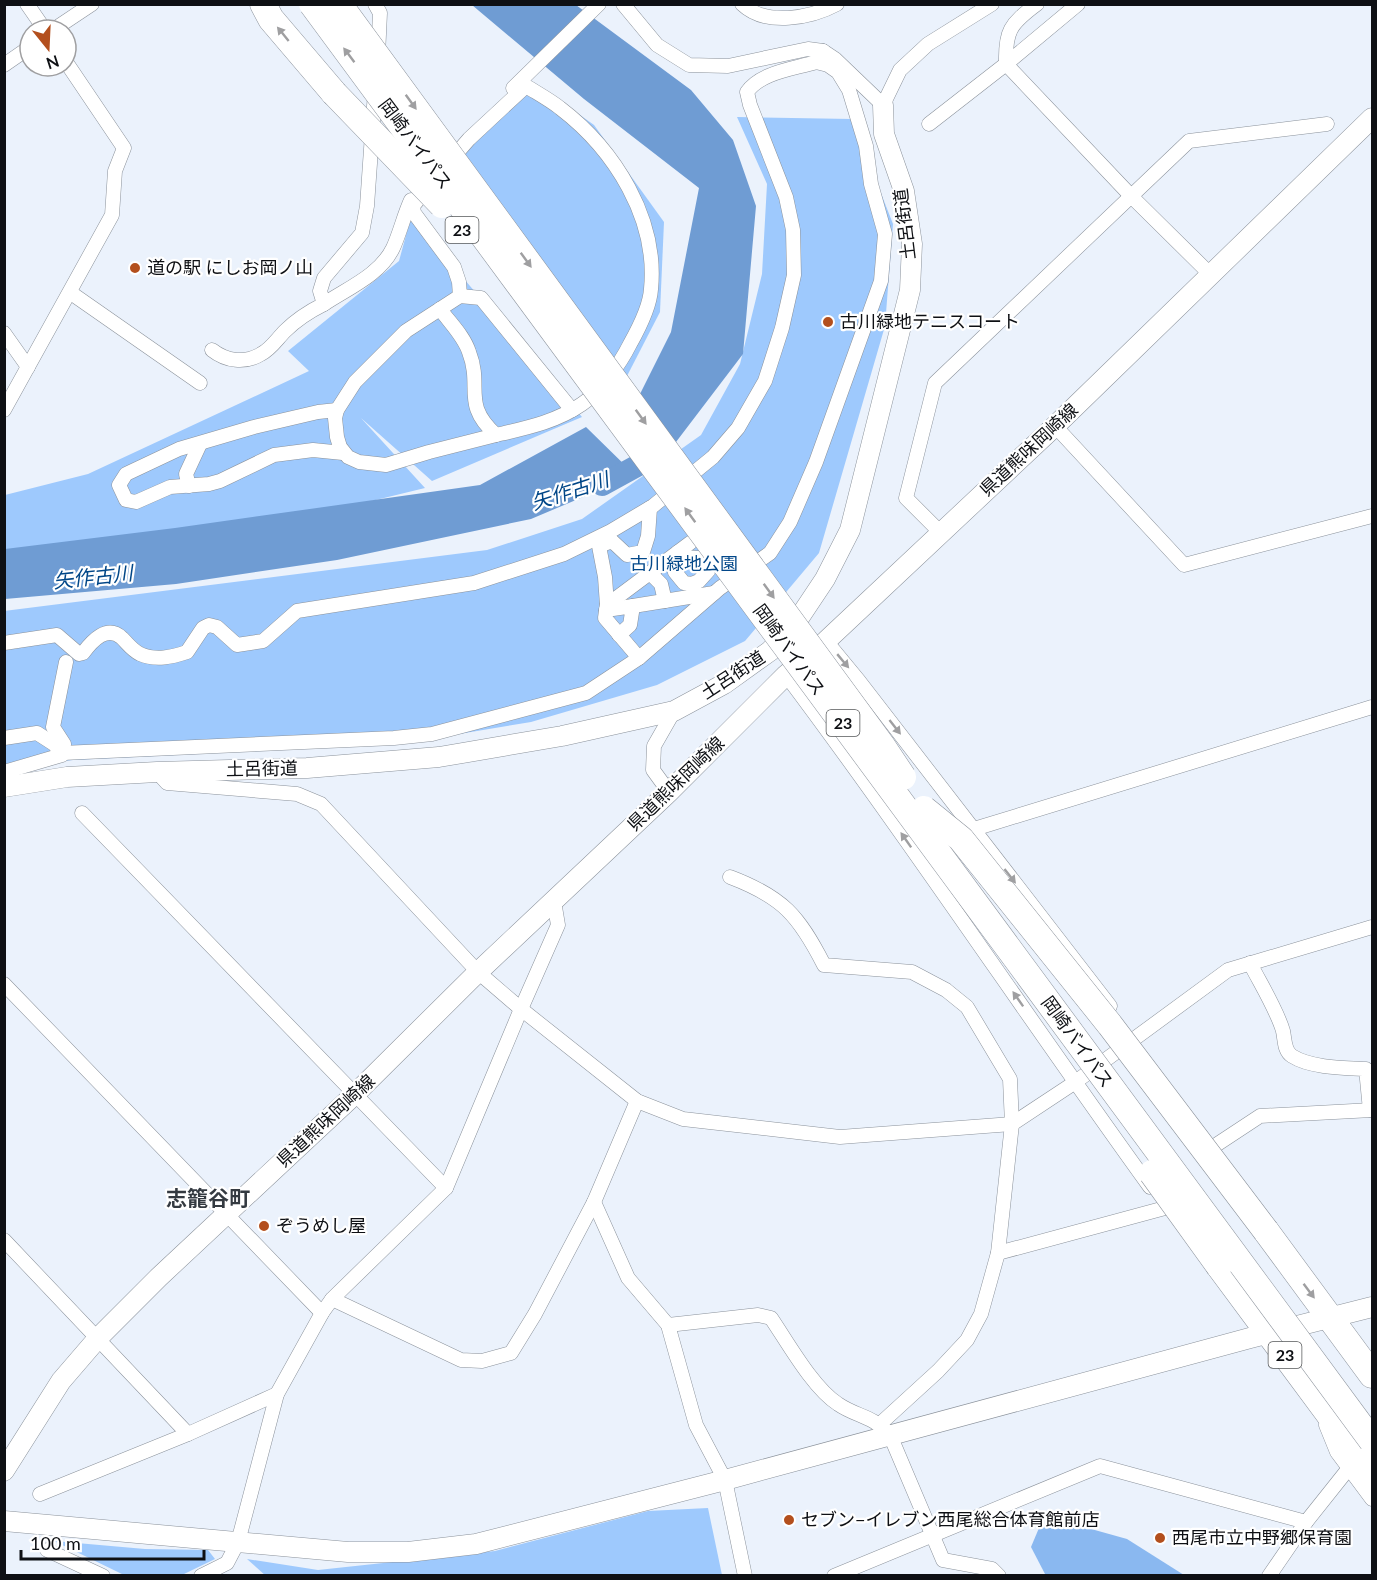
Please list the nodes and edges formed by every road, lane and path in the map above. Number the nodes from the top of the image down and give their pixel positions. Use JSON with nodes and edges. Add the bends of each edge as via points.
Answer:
{"nodes":[{"id":1,"x":27,"y":4,"type":"edge"},
{"id":2,"x":92,"y":4,"type":"edge"},
{"id":3,"x":263,"y":4,"type":"edge"},
{"id":4,"x":312,"y":4,"type":"edge"},
{"id":5,"x":339,"y":4,"type":"edge"},
{"id":6,"x":375,"y":4,"type":"edge"},
{"id":7,"x":623,"y":4,"type":"edge"},
{"id":8,"x":742,"y":4,"type":"edge"},
{"id":9,"x":837,"y":4,"type":"edge"},
{"id":10,"x":992,"y":4,"type":"edge"},
{"id":11,"x":1037,"y":4,"type":"edge"},
{"id":12,"x":1078,"y":4,"type":"edge"},
{"id":13,"x":597,"y":7,"type":"edge"},
{"id":14,"x":37,"y":18,"type":"edge"},
{"id":15,"x":71,"y":18,"type":"edge"},
{"id":16,"x":18,"y":55,"type":"edge"},
{"id":17,"x":820,"y":57,"type":"junction"},
{"id":18,"x":1006,"y":64,"type":"junction"},
{"id":19,"x":4,"y":65,"type":"edge"},
{"id":20,"x":900,"y":70,"type":"junction"},
{"id":21,"x":77,"y":78,"type":"edge"},
{"id":22,"x":862,"y":85,"type":"junction"},
{"id":23,"x":884,"y":105,"type":"junction"},
{"id":24,"x":1372,"y":118,"type":"edge"},
{"id":25,"x":928,"y":124,"type":"dead end"},
{"id":26,"x":1327,"y":124,"type":"dead end"},
{"id":27,"x":1132,"y":197,"type":"junction"},
{"id":28,"x":1210,"y":274,"type":"junction"},
{"id":29,"x":71,"y":293,"type":"junction"},
{"id":30,"x":460,"y":296,"type":"junction"},
{"id":31,"x":324,"y":304,"type":"junction"},
{"id":32,"x":440,"y":309,"type":"junction"},
{"id":33,"x":4,"y":333,"type":"edge"},
{"id":34,"x":212,"y":350,"type":"dead end"},
{"id":35,"x":28,"y":367,"type":"junction"},
{"id":36,"x":582,"y":370,"type":"junction"},
{"id":37,"x":200,"y":383,"type":"dead end"},
{"id":38,"x":4,"y":410,"type":"edge"},
{"id":39,"x":337,"y":410,"type":"junction"},
{"id":40,"x":572,"y":410,"type":"junction"},
{"id":41,"x":1055,"y":426,"type":"junction"},
{"id":42,"x":496,"y":435,"type":"junction"},
{"id":43,"x":200,"y":444,"type":"junction"},
{"id":44,"x":343,"y":453,"type":"junction"},
{"id":45,"x":189,"y":486,"type":"junction"},
{"id":46,"x":650,"y":508,"type":"junction"},
{"id":47,"x":1372,"y":516,"type":"edge"},
{"id":48,"x":941,"y":533,"type":"junction"},
{"id":49,"x":690,"y":543,"type":"dead end"},
{"id":50,"x":650,"y":573,"type":"junction"},
{"id":51,"x":689,"y":573,"type":"junction"},
{"id":52,"x":714,"y":593,"type":"junction"},
{"id":53,"x":665,"y":601,"type":"junction"},
{"id":54,"x":633,"y":606,"type":"junction"},
{"id":55,"x":607,"y":607,"type":"junction"},
{"id":56,"x":620,"y":635,"type":"junction"},
{"id":57,"x":826,"y":641,"type":"junction"},
{"id":58,"x":4,"y":643,"type":"edge"},
{"id":59,"x":639,"y":658,"type":"junction"},
{"id":60,"x":66,"y":662,"type":"dead end"},
{"id":61,"x":786,"y":675,"type":"junction"},
{"id":62,"x":1372,"y":707,"type":"edge"},
{"id":63,"x":674,"y":711,"type":"junction"},
{"id":64,"x":4,"y":738,"type":"edge"},
{"id":65,"x":62,"y":753,"type":"junction"},
{"id":66,"x":4,"y":772,"type":"edge"},
{"id":67,"x":157,"y":772,"type":"junction"},
{"id":68,"x":4,"y":787,"type":"edge"},
{"id":69,"x":669,"y":792,"type":"junction"},
{"id":70,"x":924,"y":809,"type":"junction"},
{"id":71,"x":82,"y":813,"type":"dead end"},
{"id":72,"x":974,"y":829,"type":"junction"},
{"id":73,"x":941,"y":858,"type":"junction"},
{"id":74,"x":730,"y":877,"type":"dead end"},
{"id":75,"x":554,"y":902,"type":"junction"},
{"id":76,"x":1372,"y":927,"type":"edge"},
{"id":77,"x":1250,"y":963,"type":"junction"},
{"id":78,"x":478,"y":972,"type":"junction"},
{"id":79,"x":4,"y":984,"type":"edge"},
{"id":80,"x":521,"y":1009,"type":"junction"},
{"id":81,"x":1135,"y":1038,"type":"junction"},
{"id":82,"x":1074,"y":1083,"type":"junction"},
{"id":83,"x":355,"y":1094,"type":"junction"},
{"id":84,"x":637,"y":1101,"type":"junction"},
{"id":85,"x":1371,"y":1110,"type":"edge"},
{"id":86,"x":1012,"y":1124,"type":"junction"},
{"id":87,"x":1216,"y":1145,"type":"junction"},
{"id":88,"x":446,"y":1188,"type":"junction"},
{"id":89,"x":594,"y":1202,"type":"junction"},
{"id":90,"x":1165,"y":1208,"type":"junction"},
{"id":91,"x":227,"y":1214,"type":"junction"},
{"id":92,"x":1270,"y":1238,"type":"junction"},
{"id":93,"x":4,"y":1240,"type":"edge"},
{"id":94,"x":998,"y":1252,"type":"junction"},
{"id":95,"x":1241,"y":1297,"type":"junction"},
{"id":96,"x":332,"y":1299,"type":"junction"},
{"id":97,"x":1372,"y":1307,"type":"edge"},
{"id":98,"x":322,"y":1313,"type":"junction"},
{"id":99,"x":1330,"y":1318,"type":"junction"},
{"id":100,"x":668,"y":1325,"type":"junction"},
{"id":101,"x":1268,"y":1333,"type":"junction"},
{"id":102,"x":98,"y":1338,"type":"junction"},
{"id":103,"x":1368,"y":1365,"type":"edge"},
{"id":104,"x":276,"y":1394,"type":"junction"},
{"id":105,"x":1372,"y":1412,"type":"edge"},
{"id":106,"x":885,"y":1429,"type":"junction"},
{"id":107,"x":188,"y":1434,"type":"junction"},
{"id":108,"x":1372,"y":1441,"type":"edge"},
{"id":109,"x":4,"y":1471,"type":"edge"},
{"id":110,"x":1361,"y":1472,"type":"edge"},
{"id":111,"x":725,"y":1480,"type":"junction"},
{"id":112,"x":40,"y":1494,"type":"dead end"},
{"id":113,"x":1372,"y":1499,"type":"edge"},
{"id":114,"x":4,"y":1521,"type":"edge"},
{"id":115,"x":1306,"y":1522,"type":"junction"},
{"id":116,"x":933,"y":1535,"type":"junction"},
{"id":117,"x":237,"y":1542,"type":"junction"},
{"id":118,"x":47,"y":1550,"type":"dead end"},
{"id":119,"x":103,"y":1575,"type":"edge"},
{"id":120,"x":201,"y":1575,"type":"edge"},
{"id":121,"x":745,"y":1575,"type":"edge"},
{"id":122,"x":834,"y":1575,"type":"edge"},
{"id":123,"x":999,"y":1575,"type":"edge"},
{"id":124,"x":1269,"y":1575,"type":"edge"}],
"edges":[{"from":1,"to":14,"type":"street"},
{"from":2,"to":15,"type":"street"},
{"from":36,"to":3,"type":"highway","number":"23","one_way":true,"bridge":true,"via":[[572,367],[431,192],[334,93],[278,28]]},
{"from":36,"to":4,"type":"highway","name":"岡崎バイパス","number":"23","one_way":true,"bridge":true},
{"from":5,"to":70,"type":"highway","name":"岡崎バイパス","number":"23","one_way":true,"bridge":true,"via":[[876,737]]},
{"from":6,"to":31,"type":"street","via":[[380,13],[368,206],[362,233],[324,278],[320,291]]},
{"from":7,"to":17,"type":"street","via":[[657,45],[689,65],[728,66],[808,49]]},
{"from":8,"to":9,"type":"street","via":[[750,12],[772,18],[822,13]]},
{"from":10,"to":20,"type":"street","via":[[928,44]]},
{"from":11,"to":18,"type":"street","via":[[1022,15],[1006,37]]},
{"from":12,"to":18,"type":"street"},
{"from":13,"to":31,"type":"street","via":[[468,130],[413,195],[393,249],[384,262]]},
{"from":16,"to":19,"type":"street"},
{"from":17,"to":22,"type":"street","via":[[835,59]]},
{"from":17,"to":46,"type":"street","via":[[765,77],[753,83],[747,92],[786,197],[793,230],[794,275],[765,381],[738,428],[713,457]]},
{"from":17,"to":52,"type":"street","via":[[838,72],[849,90],[866,146],[871,184],[885,234],[881,281],[816,462],[790,522],[770,553]]},
{"from":18,"to":25,"type":"street"},
{"from":18,"to":27,"type":"street"},
{"from":20,"to":22,"type":"street","via":[[877,87]]},
{"from":20,"to":23,"type":"street"},
{"from":21,"to":29,"type":"street","via":[[124,148],[115,171],[112,216]]},
{"from":22,"to":23,"type":"street"},
{"from":23,"to":63,"type":"street","name":"土呂街道","via":[[884,134],[904,191],[912,244],[910,290],[850,530],[825,579],[793,627],[770,651],[724,684]]},
{"from":24,"to":28,"type":"street","name":"県道熊味岡崎線"},
{"from":26,"to":27,"type":"street","via":[[1189,141]]},
{"from":27,"to":28,"type":"street"},
{"from":27,"to":48,"type":"street","via":[[935,383],[906,498]]},
{"from":28,"to":41,"type":"street","name":"県道熊味岡崎線"},
{"from":29,"to":35,"type":"street"},
{"from":29,"to":37,"type":"street"},
{"from":30,"to":32,"type":"street"},
{"from":30,"to":40,"type":"street","via":[[481,298]]},
{"from":30,"to":40,"type":"street","via":[[454,267],[414,213],[413,206],[469,139],[526,86],[561,108],[589,134],[616,168],[639,207],[651,246],[651,290],[638,330],[605,381]]},
{"from":31,"to":34,"type":"street","via":[[285,331],[261,354],[249,359],[221,357]]},
{"from":32,"to":39,"type":"street","via":[[406,331],[371,365]]},
{"from":32,"to":42,"type":"street","via":[[469,350],[474,405],[483,423]]},
{"from":33,"to":35,"type":"street"},
{"from":35,"to":38,"type":"street"},
{"from":73,"to":36,"type":"highway","name":"岡崎バイパス","number":"23","one_way":true,"bridge":true},
{"from":39,"to":43,"type":"street"},
{"from":39,"to":44,"type":"street","via":[[337,437]]},
{"from":40,"to":42,"type":"street","via":[[558,418]]},
{"from":41,"to":47,"type":"street","via":[[1184,565]]},
{"from":41,"to":48,"type":"street","name":"県道熊味岡崎線"},
{"from":42,"to":44,"type":"street","via":[[386,465],[359,462]]},
{"from":43,"to":45,"type":"street","via":[[186,474]]},
{"from":43,"to":45,"type":"street","via":[[179,449],[126,474],[119,485],[126,500],[136,502],[170,488]]},
{"from":44,"to":45,"type":"street","via":[[313,450],[274,455],[220,481]]},
{"from":46,"to":55,"type":"street","via":[[643,552],[627,555],[612,541],[599,546]]},
{"from":46,"to":58,"type":"street","via":[[564,554],[474,583],[297,611],[263,641],[237,645],[217,627],[209,625],[187,652],[166,657],[142,655],[110,633],[99,636],[79,654],[57,635]]},
{"from":48,"to":57,"type":"street","name":"県道熊味岡崎線"},
{"from":49,"to":51,"type":"street"},
{"from":50,"to":51,"type":"street"},
{"from":50,"to":53,"type":"street","via":[[661,584]]},
{"from":50,"to":55,"type":"street"},
{"from":51,"to":52,"type":"street"},
{"from":51,"to":53,"type":"street"},
{"from":52,"to":59,"type":"street"},
{"from":53,"to":54,"type":"street"},
{"from":54,"to":55,"type":"street"},
{"from":54,"to":56,"type":"street","via":[[630,625]]},
{"from":55,"to":56,"type":"street","via":[[605,618]]},
{"from":56,"to":59,"type":"street"},
{"from":57,"to":61,"type":"street","name":"県道熊味岡崎線"},
{"from":57,"to":72,"type":"street","one_way":true},
{"from":59,"to":65,"type":"street","via":[[586,693],[432,734]]},
{"from":60,"to":65,"type":"street","via":[[53,727],[64,744]]},
{"from":61,"to":69,"type":"street","name":"県道熊味岡崎線"},
{"from":82,"to":61,"type":"street","one_way":true,"via":[[972,933]]},
{"from":62,"to":72,"type":"street"},
{"from":63,"to":67,"type":"street","name":"土呂街道","via":[[562,736],[439,757],[307,768]]},
{"from":63,"to":69,"type":"street","via":[[654,746],[653,770]]},
{"from":64,"to":65,"type":"street","via":[[37,733]]},
{"from":65,"to":66,"type":"street","via":[[60,757]]},
{"from":67,"to":68,"type":"street","name":"土呂街道","via":[[67,777]]},
{"from":67,"to":78,"type":"street","via":[[167,783],[297,794],[321,804]]},
{"from":69,"to":75,"type":"street","name":"県道熊味岡崎線"},
{"from":70,"to":92,"type":"highway","number":"23","bridge":true,"via":[[961,839],[1110,1025]]},
{"from":70,"to":105,"type":"highway","name":"岡崎バイパス","number":"23","bridge":true},
{"from":71,"to":83,"type":"street"},
{"from":72,"to":81,"type":"street","one_way":true},
{"from":73,"to":95,"type":"highway","number":"23","bridge":true,"via":[[947,875],[1007,958],[1066,1053]]},
{"from":73,"to":108,"type":"highway","name":"岡崎バイパス","number":"23","bridge":true},
{"from":74,"to":86,"type":"street","via":[[757,887],[780,902],[807,932],[824,965],[912,972],[946,990],[967,1007],[1011,1079]]},
{"from":75,"to":78,"type":"street","name":"県道熊味岡崎線"},
{"from":75,"to":80,"type":"street","via":[[558,926]]},
{"from":76,"to":77,"type":"street"},
{"from":77,"to":81,"type":"street","via":[[1228,970]]},
{"from":77,"to":85,"type":"street","via":[[1290,1055],[1332,1067],[1366,1069]]},
{"from":78,"to":80,"type":"street"},
{"from":78,"to":83,"type":"street","name":"県道熊味岡崎線"},
{"from":79,"to":91,"type":"street"},
{"from":80,"to":84,"type":"street"},
{"from":80,"to":88,"type":"street"},
{"from":81,"to":82,"type":"street"},
{"from":81,"to":87,"type":"street"},
{"from":82,"to":86,"type":"street"},
{"from":82,"to":90,"type":"street"},
{"from":83,"to":88,"type":"street"},
{"from":83,"to":91,"type":"street","name":"県道熊味岡崎線"},
{"from":84,"to":86,"type":"street","via":[[683,1119],[840,1137]]},
{"from":84,"to":89,"type":"street"},
{"from":85,"to":87,"type":"street","via":[[1260,1116]]},
{"from":86,"to":94,"type":"street"},
{"from":87,"to":92,"type":"street","via":[[1274,1224]]},
{"from":88,"to":96,"type":"street"},
{"from":89,"to":96,"type":"street","via":[[511,1353],[482,1361],[461,1360]]},
{"from":89,"to":100,"type":"street","via":[[628,1278]]},
{"from":90,"to":94,"type":"street"},
{"from":90,"to":95,"type":"street","via":[[1224,1287]]},
{"from":91,"to":98,"type":"street"},
{"from":91,"to":102,"type":"street","name":"県道熊味岡崎線"},
{"from":92,"to":99,"type":"highway","number":"23","one_way":true},
{"from":93,"to":102,"type":"street"},
{"from":94,"to":106,"type":"street","via":[[981,1314],[967,1340]]},
{"from":95,"to":101,"type":"highway","number":"23"},
{"from":96,"to":98,"type":"street"},
{"from":97,"to":99,"type":"street"},
{"from":98,"to":104,"type":"street"},
{"from":99,"to":101,"type":"street"},
{"from":99,"to":103,"type":"highway","number":"23"},
{"from":100,"to":106,"type":"street","via":[[758,1315],[771,1318],[819,1385],[838,1404]]},
{"from":100,"to":111,"type":"street","via":[[696,1425]]},
{"from":101,"to":106,"type":"street"},
{"from":101,"to":110,"type":"highway","number":"23","via":[[1334,1422]]},
{"from":102,"to":107,"type":"street"},
{"from":102,"to":109,"type":"street","name":"県道熊味岡崎線","via":[[61,1381]]},
{"from":104,"to":107,"type":"street"},
{"from":104,"to":117,"type":"street"},
{"from":106,"to":111,"type":"street"},
{"from":106,"to":116,"type":"street"},
{"from":107,"to":112,"type":"street"},
{"from":110,"to":113,"type":"street"},
{"from":110,"to":115,"type":"street"},
{"from":111,"to":117,"type":"street","via":[[465,1545],[408,1552],[348,1552]]},
{"from":111,"to":121,"type":"street"},
{"from":114,"to":117,"type":"street"},
{"from":115,"to":116,"type":"street","via":[[1100,1466]]},
{"from":115,"to":124,"type":"street"},
{"from":116,"to":122,"type":"street"},
{"from":116,"to":123,"type":"street","via":[[943,1560],[981,1566]]},
{"from":117,"to":120,"type":"street","via":[[227,1563]]},
{"from":118,"to":119,"type":"street"}]}
